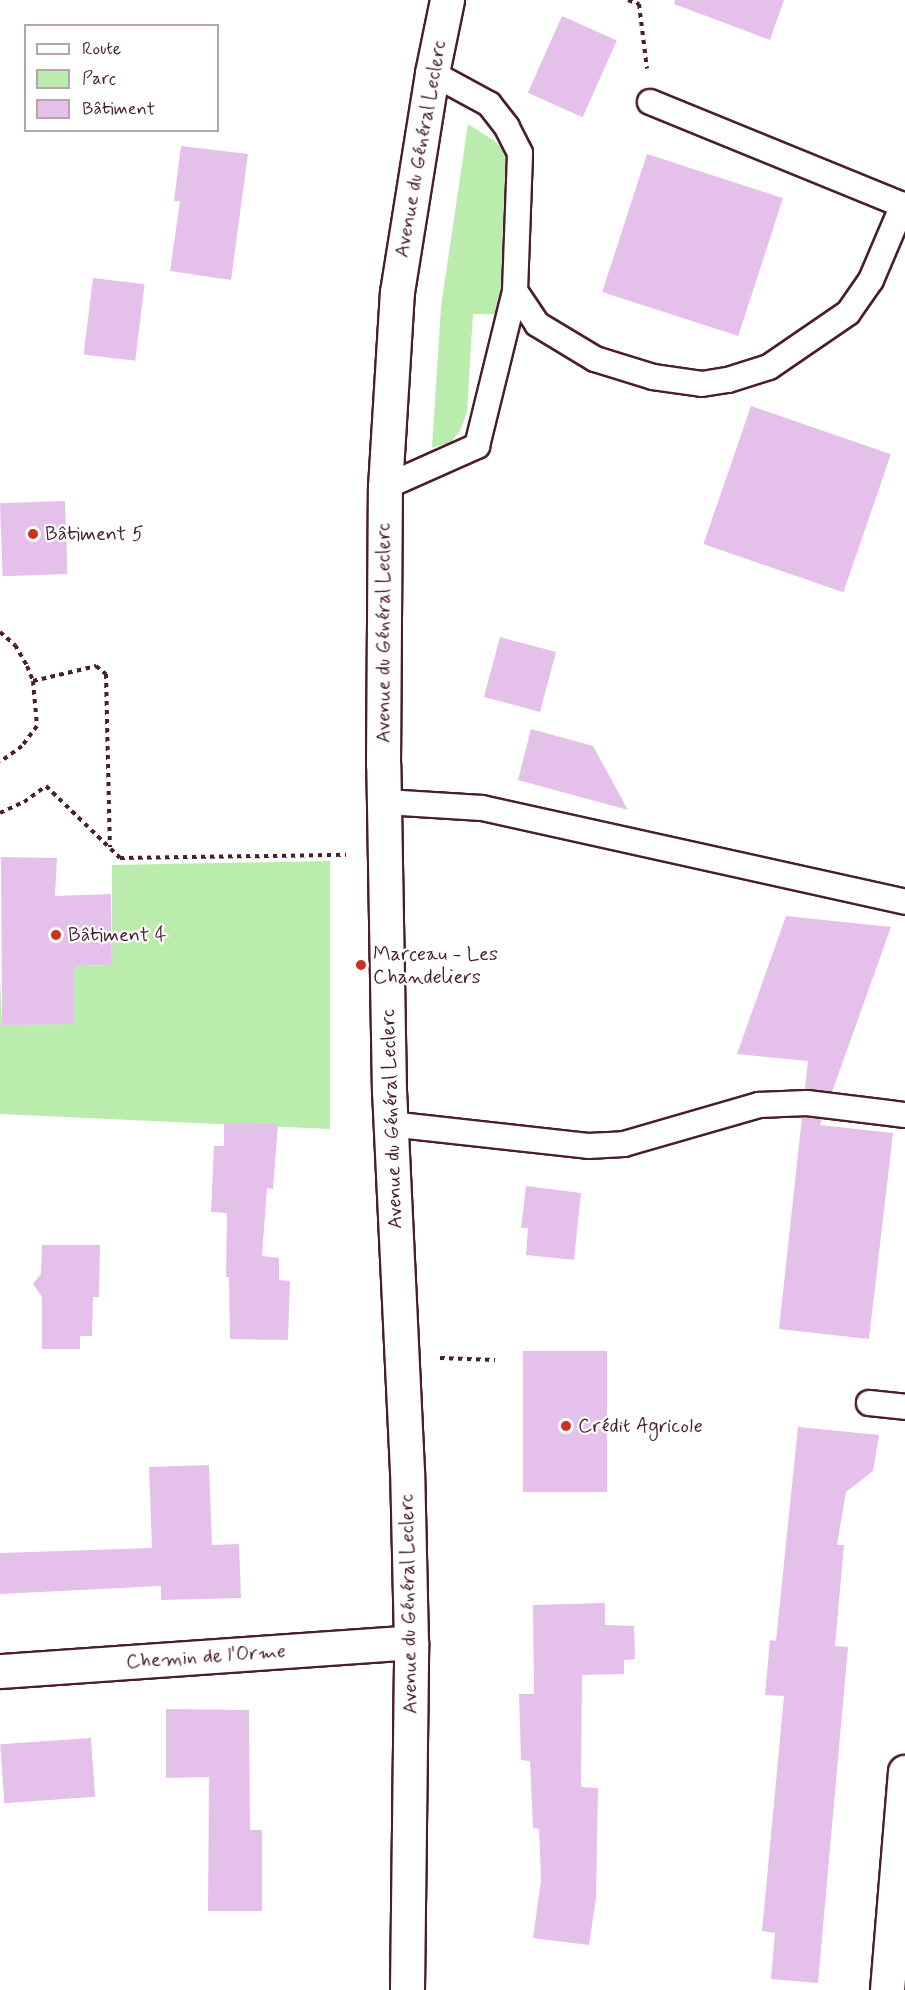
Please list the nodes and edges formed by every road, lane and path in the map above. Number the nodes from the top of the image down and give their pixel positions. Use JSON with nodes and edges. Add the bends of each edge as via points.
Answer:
{"nodes":[{"id":1,"x":447,"y":0,"type":"edge"},
{"id":2,"x":628,"y":0,"type":"edge"},
{"id":3,"x":432,"y":73,"type":"junction"},
{"id":4,"x":650,"y":102,"type":"joint"},
{"id":5,"x":904,"y":205,"type":"edge"},
{"id":6,"x":515,"y":291,"type":"junction"},
{"id":7,"x":385,"y":487,"type":"junction"},
{"id":8,"x":0,"y":632,"type":"edge"},
{"id":9,"x":33,"y":681,"type":"junction"},
{"id":10,"x":0,"y":762,"type":"edge"},
{"id":11,"x":385,"y":802,"type":"junction"},
{"id":12,"x":0,"y":813,"type":"edge"},
{"id":13,"x":110,"y":848,"type":"junction"},
{"id":14,"x":353,"y":855,"type":"dead end"},
{"id":15,"x":905,"y":902,"type":"edge"},
{"id":16,"x":905,"y":1115,"type":"edge"},
{"id":17,"x":390,"y":1124,"type":"junction"},
{"id":18,"x":433,"y":1358,"type":"dead end"},
{"id":19,"x":495,"y":1359,"type":"dead end"},
{"id":20,"x":869,"y":1403,"type":"dead end"},
{"id":21,"x":905,"y":1407,"type":"edge"},
{"id":22,"x":411,"y":1642,"type":"junction"},
{"id":23,"x":0,"y":1671,"type":"edge"},
{"id":24,"x":905,"y":1772,"type":"edge"},
{"id":25,"x":407,"y":1990,"type":"edge"},
{"id":26,"x":887,"y":1990,"type":"edge"}],
"edges":[{"from":1,"to":3,"type":"main road","name":"Avenue du Général Leclerc"},
{"from":2,"to":4,"type":"path","via":[[639,4]]},
{"from":3,"to":6,"type":"lane","via":[[489,104],[520,153]]},
{"from":3,"to":7,"type":"main road","name":"Avenue du Général Leclerc","via":[[397,292]]},
{"from":4,"to":5,"type":"lane"},
{"from":5,"to":6,"type":"lane","via":[[872,280],[848,313],[769,367],[728,380],[702,384],[653,377],[605,362],[537,324]]},
{"from":6,"to":7,"type":"lane","via":[[477,446]]},
{"from":7,"to":11,"type":"main road","name":"Avenue du Général Leclerc"},
{"from":8,"to":9,"type":"path","via":[[15,645]]},
{"from":9,"to":10,"type":"path","via":[[37,726],[22,746]]},
{"from":9,"to":13,"type":"path","via":[[96,666],[106,674]]},
{"from":11,"to":15,"type":"lane","via":[[482,808]]},
{"from":11,"to":17,"type":"main road","name":"Avenue du Général Leclerc"},
{"from":12,"to":13,"type":"path","via":[[46,786]]},
{"from":13,"to":14,"type":"path","via":[[120,858]]},
{"from":16,"to":17,"type":"lane","via":[[807,1102],[759,1105],[624,1144],[588,1146]]},
{"from":17,"to":22,"type":"main road","name":"Avenue du Général Leclerc","via":[[405,1414]]},
{"from":18,"to":19,"type":"path"},
{"from":20,"to":21,"type":"lane"},
{"from":22,"to":23,"type":"main road","name":"Chemin de l'Orme"},
{"from":22,"to":25,"type":"main road","name":"Avenue du Général Leclerc"},
{"from":24,"to":26,"type":"main road"}]}
